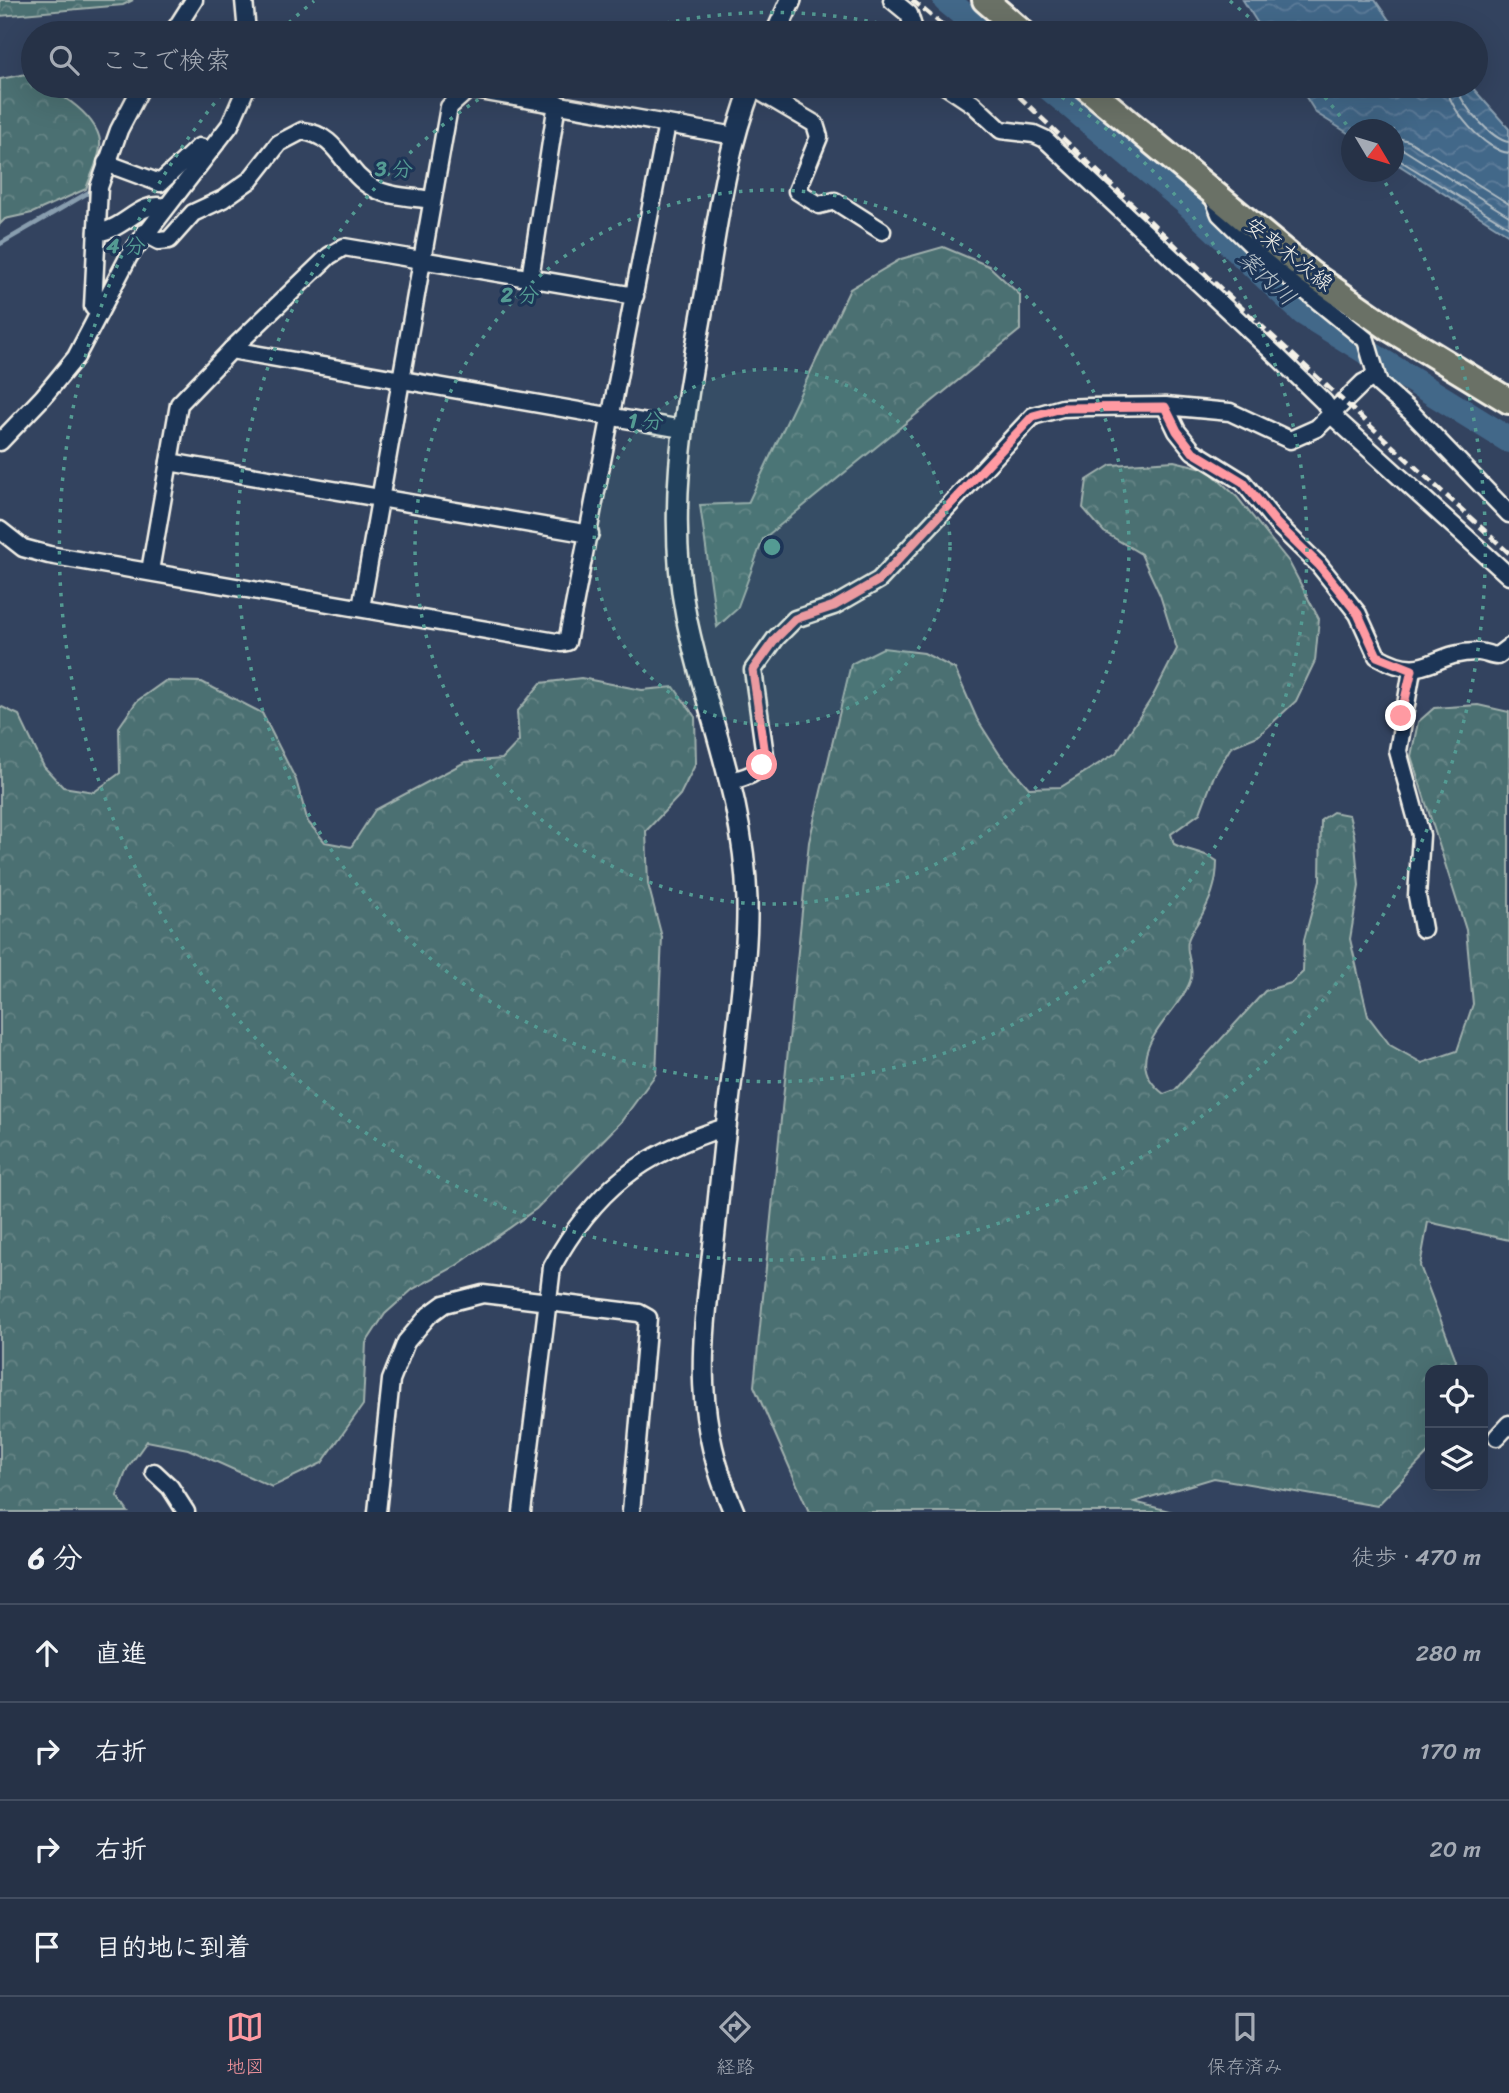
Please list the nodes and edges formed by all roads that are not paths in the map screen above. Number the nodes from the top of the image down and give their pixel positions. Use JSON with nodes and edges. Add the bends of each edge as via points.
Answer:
{"nodes":[{"id":1,"x":194,"y":0,"type":"edge"},
{"id":2,"x":244,"y":0,"type":"edge"},
{"id":3,"x":791,"y":0,"type":"edge"},
{"id":4,"x":892,"y":0,"type":"edge"},
{"id":5,"x":985,"y":0,"type":"edge"},
{"id":6,"x":181,"y":21,"type":"edge"},
{"id":7,"x":246,"y":21,"type":"edge"},
{"id":8,"x":781,"y":21,"type":"edge"},
{"id":9,"x":911,"y":21,"type":"edge"},
{"id":10,"x":1009,"y":21,"type":"edge"},
{"id":11,"x":136,"y":98,"type":"edge"},
{"id":12,"x":243,"y":98,"type":"edge"},
{"id":13,"x":459,"y":98,"type":"edge"},
{"id":14,"x":526,"y":98,"type":"edge"},
{"id":15,"x":748,"y":98,"type":"edge"},
{"id":16,"x":772,"y":98,"type":"edge"},
{"id":17,"x":964,"y":98,"type":"edge"},
{"id":18,"x":1099,"y":98,"type":"edge"},
{"id":19,"x":558,"y":103,"type":"junction"},
{"id":20,"x":667,"y":124,"type":"junction"},
{"id":21,"x":735,"y":136,"type":"junction"},
{"id":22,"x":210,"y":149,"type":"junction"},
{"id":23,"x":106,"y":163,"type":"junction"},
{"id":24,"x":1212,"y":194,"type":"junction"},
{"id":25,"x":432,"y":200,"type":"junction"},
{"id":26,"x":164,"y":207,"type":"junction"},
{"id":27,"x":883,"y":231,"type":"dead end"},
{"id":28,"x":97,"y":232,"type":"junction"},
{"id":29,"x":144,"y":233,"type":"junction"},
{"id":30,"x":421,"y":260,"type":"junction"},
{"id":31,"x":530,"y":279,"type":"junction"},
{"id":32,"x":635,"y":296,"type":"junction"},
{"id":33,"x":99,"y":312,"type":"junction"},
{"id":34,"x":231,"y":350,"type":"junction"},
{"id":35,"x":1374,"y":375,"type":"junction"},
{"id":36,"x":400,"y":379,"type":"junction"},
{"id":37,"x":1509,"y":401,"type":"edge"},
{"id":38,"x":1165,"y":407,"type":"junction"},
{"id":39,"x":1333,"y":414,"type":"junction"},
{"id":40,"x":612,"y":418,"type":"junction"},
{"id":41,"x":682,"y":429,"type":"junction"},
{"id":42,"x":0,"y":442,"type":"edge"},
{"id":43,"x":169,"y":462,"type":"junction"},
{"id":44,"x":380,"y":497,"type":"junction"},
{"id":45,"x":1509,"y":514,"type":"edge"},
{"id":46,"x":0,"y":530,"type":"edge"},
{"id":47,"x":590,"y":534,"type":"junction"},
{"id":48,"x":150,"y":571,"type":"junction"},
{"id":49,"x":1509,"y":576,"type":"edge"},
{"id":50,"x":361,"y":608,"type":"junction"},
{"id":51,"x":1509,"y":648,"type":"edge"},
{"id":52,"x":1412,"y":670,"type":"junction"},
{"id":53,"x":732,"y":781,"type":"junction"},
{"id":54,"x":1423,"y":929,"type":"dead end"},
{"id":55,"x":726,"y":1127,"type":"junction"},
{"id":56,"x":546,"y":1301,"type":"junction"},
{"id":57,"x":1509,"y":1424,"type":"edge"},
{"id":58,"x":1497,"y":1437,"type":"dead end"},
{"id":59,"x":153,"y":1472,"type":"dead end"},
{"id":60,"x":626,"y":1511,"type":"edge"},
{"id":61,"x":186,"y":1512,"type":"edge"},
{"id":62,"x":377,"y":1512,"type":"edge"},
{"id":63,"x":522,"y":1512,"type":"edge"},
{"id":64,"x":734,"y":1512,"type":"edge"}],
"edges":[{"from":1,"to":6,"type":"street"},
{"from":2,"to":7,"type":"street"},
{"from":3,"to":8,"type":"street"},
{"from":4,"to":9,"type":"street"},
{"from":5,"to":10,"type":"main road"},
{"from":11,"to":23,"type":"street"},
{"from":12,"to":22,"type":"street"},
{"from":13,"to":25,"type":"street","via":[[449,107]]},
{"from":14,"to":19,"type":"street"},
{"from":15,"to":21,"type":"street"},
{"from":16,"to":27,"type":"street","via":[[819,130],[797,191],[819,205],[835,201]]},
{"from":17,"to":39,"type":"street","via":[[1001,130],[1045,139]]},
{"from":18,"to":24,"type":"main road","name":"安来木次線"},
{"from":19,"to":20,"type":"street"},
{"from":19,"to":31,"type":"street"},
{"from":20,"to":21,"type":"street"},
{"from":20,"to":32,"type":"street"},
{"from":21,"to":41,"type":"street"},
{"from":22,"to":23,"type":"street","via":[[199,147],[160,183]]},
{"from":22,"to":26,"type":"street"},
{"from":23,"to":28,"type":"street","via":[[99,187]]},
{"from":24,"to":35,"type":"street","via":[[1220,214],[1265,258],[1362,336],[1370,349]]},
{"from":24,"to":37,"type":"main road","name":"安来木次線","via":[[1321,281]]},
{"from":25,"to":29,"type":"street","via":[[372,188],[329,140],[293,132],[250,180],[193,213],[169,240],[159,241]]},
{"from":25,"to":30,"type":"street"},
{"from":26,"to":28,"type":"street","via":[[152,206]]},
{"from":26,"to":29,"type":"street"},
{"from":28,"to":33,"type":"street","via":[[93,307]]},
{"from":29,"to":33,"type":"street"},
{"from":30,"to":31,"type":"street"},
{"from":30,"to":34,"type":"street","via":[[344,247]]},
{"from":30,"to":36,"type":"street"},
{"from":31,"to":32,"type":"street"},
{"from":32,"to":40,"type":"street"},
{"from":33,"to":42,"type":"street","via":[[61,377]]},
{"from":34,"to":36,"type":"street"},
{"from":34,"to":43,"type":"street","via":[[179,404]]},
{"from":35,"to":39,"type":"street"},
{"from":35,"to":45,"type":"street"},
{"from":36,"to":40,"type":"street"},
{"from":36,"to":44,"type":"street"},
{"from":38,"to":39,"type":"street","via":[[1230,412],[1290,440],[1317,428]]},
{"from":38,"to":52,"type":"street","via":[[1193,452],[1243,482],[1319,565],[1358,614],[1377,656]]},
{"from":38,"to":53,"type":"street","via":[[1062,408],[1033,416],[879,580],[834,606],[795,619],[753,670],[765,755],[762,765],[751,775]]},
{"from":39,"to":49,"type":"street"},
{"from":40,"to":41,"type":"street"},
{"from":40,"to":47,"type":"street"},
{"from":41,"to":53,"type":"street","via":[[677,495],[681,577],[698,665]]},
{"from":43,"to":44,"type":"street"},
{"from":43,"to":48,"type":"street"},
{"from":44,"to":47,"type":"street"},
{"from":44,"to":50,"type":"street"},
{"from":46,"to":48,"type":"street","via":[[34,552]]},
{"from":47,"to":50,"type":"street","via":[[567,642]]},
{"from":48,"to":50,"type":"street"},
{"from":51,"to":52,"type":"street","via":[[1497,656],[1476,652]]},
{"from":52,"to":54,"type":"street","via":[[1398,751],[1421,835],[1417,896]]},
{"from":53,"to":55,"type":"street","via":[[747,903]]},
{"from":55,"to":56,"type":"street","via":[[697,1136],[622,1176],[572,1232],[552,1267]]},
{"from":55,"to":64,"type":"street","via":[[702,1387],[708,1440]]},
{"from":56,"to":60,"type":"street","via":[[649,1318]]},
{"from":56,"to":62,"type":"street","via":[[483,1294],[444,1304],[416,1327],[397,1357],[391,1380]]},
{"from":56,"to":63,"type":"street"},
{"from":57,"to":58,"type":"street"},
{"from":59,"to":61,"type":"street","via":[[170,1487]]}]}
